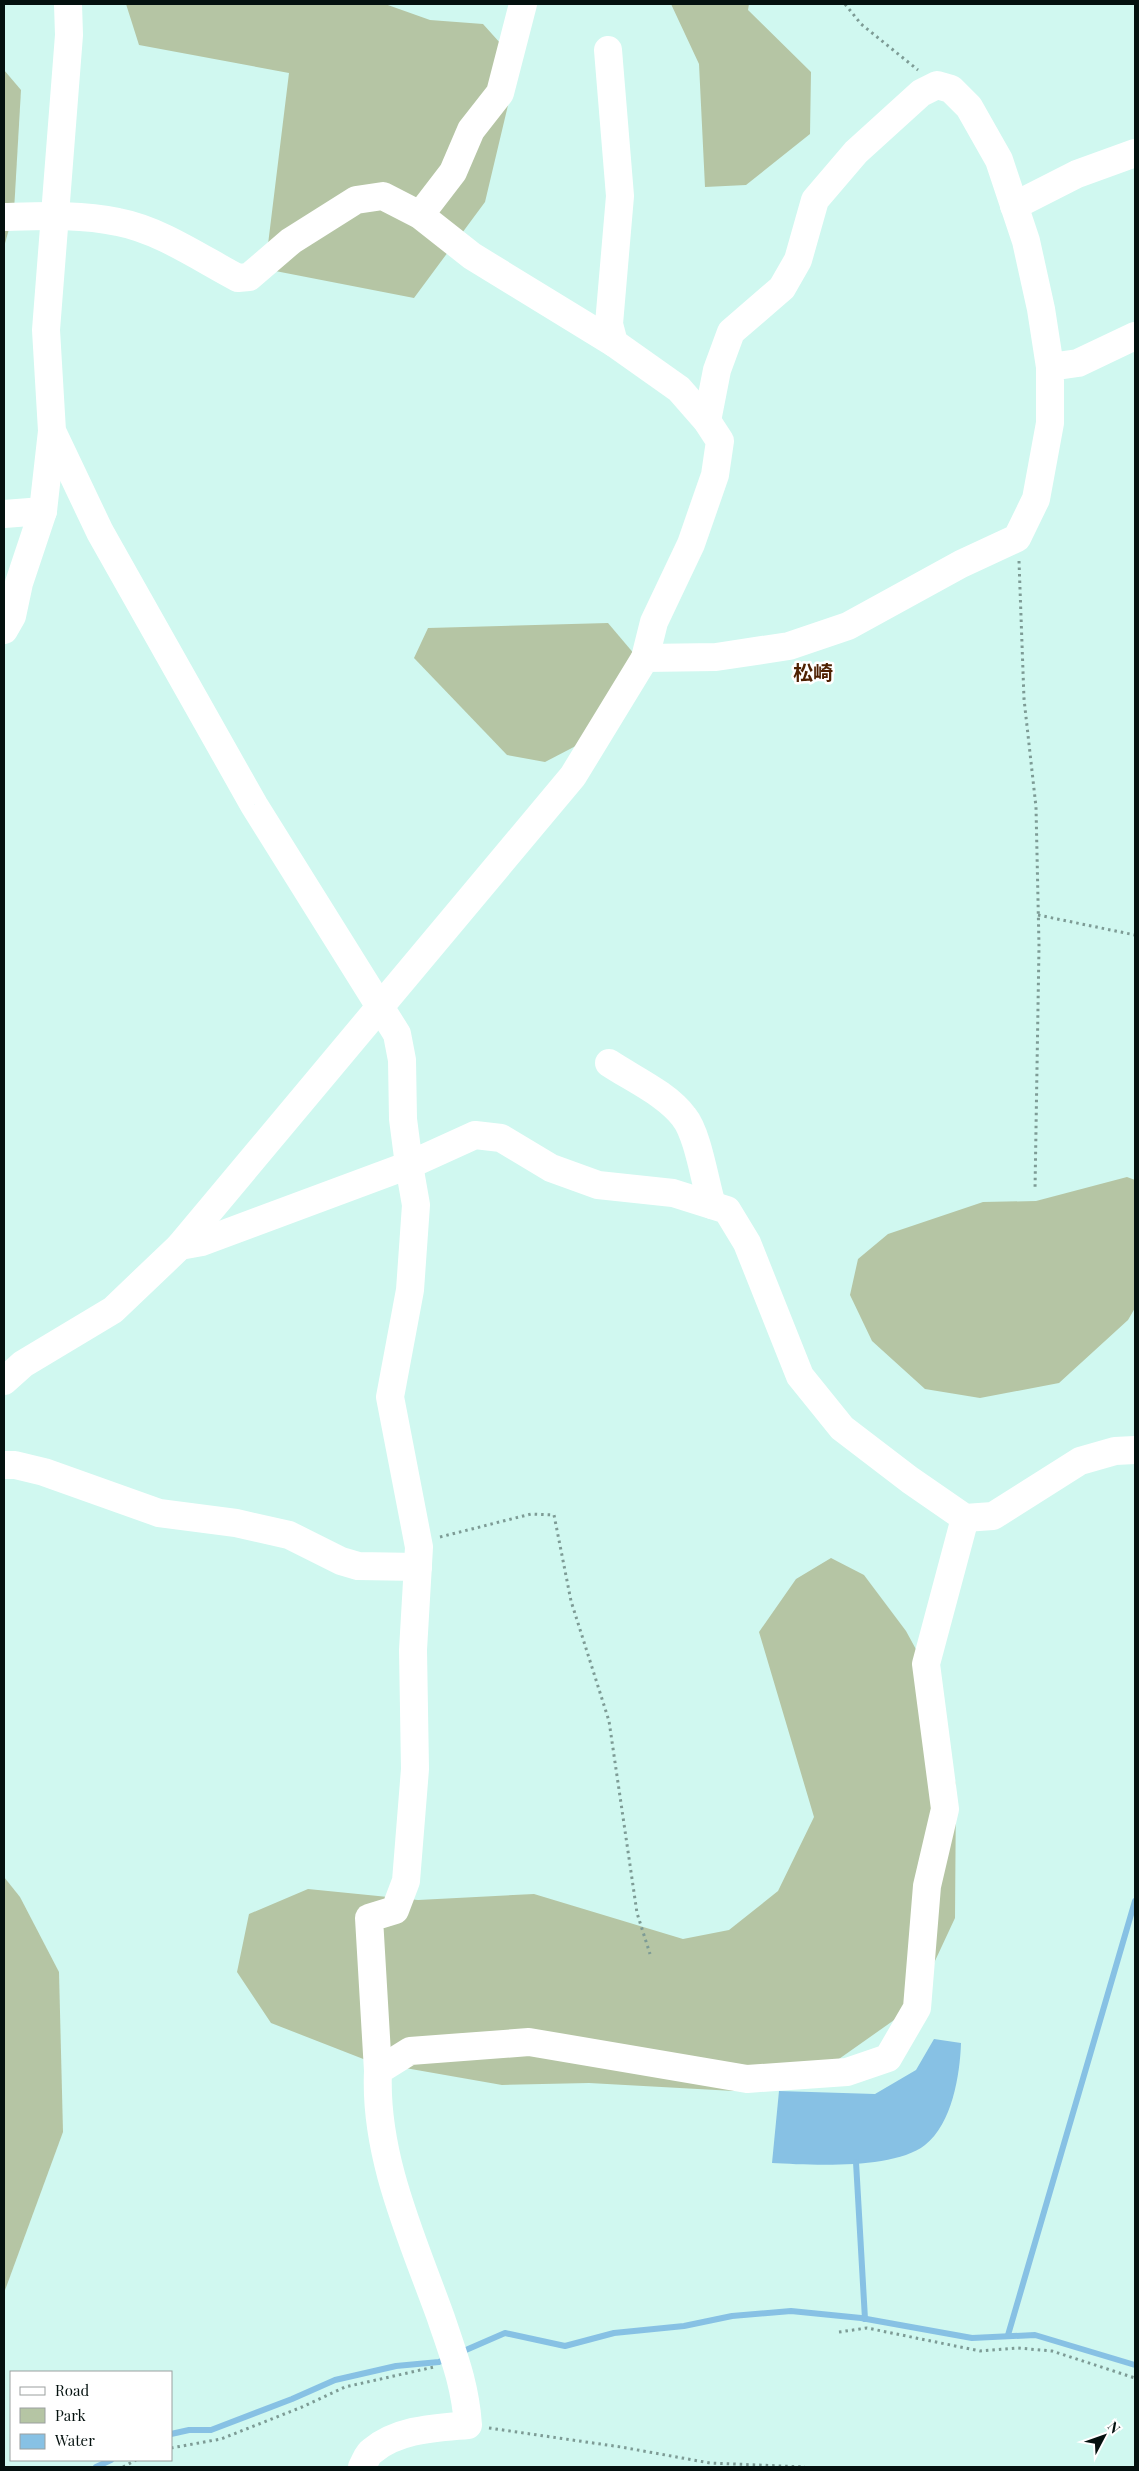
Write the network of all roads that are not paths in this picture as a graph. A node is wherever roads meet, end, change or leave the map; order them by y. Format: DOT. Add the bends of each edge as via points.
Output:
graph roads {
  1 [pos="68,4"];
  2 [pos="523,4"];
  3 [pos="608,50"];
  4 [pos="1135,153"];
  5 [pos="1014,206"];
  6 [pos="420,215"];
  7 [pos="55,216"];
  8 [pos="4,217"];
  9 [pos="1135,336"];
  10 [pos="614,343"];
  11 [pos="1050,367"];
  12 [pos="707,421"];
  13 [pos="52,431"];
  14 [pos="43,511"];
  15 [pos="4,514"];
  16 [pos="4,630"];
  17 [pos="645,658"];
  18 [pos="381,1006"];
  19 [pos="609,1063"];
  20 [pos="409,1165"];
  21 [pos="712,1205"];
  22 [pos="180,1246"];
  23 [pos="4,1381"];
  24 [pos="1135,1450"];
  25 [pos="4,1464"];
  26 [pos="965,1518"];
  27 [pos="418,1555"];
  28 [pos="378,2071"];
  29 [pos="362,2467"];
  1 -- 7 [label="street" via="69,35"];
  2 -- 6 [label="street" via="500,93 471,130 453,172"];
  3 -- 10 [label="street" via="620,196 609,324"];
  4 -- 5 [label="street" via="1077,174"];
  5 -- 11 [label="street" via="1026,241"];
  5 -- 12 [label="street" via="999,160 969,107 951,90 936,85 921,93 856,152 815,200 798,260 782,288 731,332 717,370"];
  6 -- 7 [label="street" via="383,196 356,200 291,241 249,278 238,278 158,236 118,222"];
  6 -- 10 [label="street" via="472,256"];
  7 -- 8 [label="street"];
  7 -- 13 [label="street" via="46,330"];
  9 -- 11 [label="street" via="1078,363"];
  10 -- 12 [label="street" via="679,389"];
  11 -- 17 [label="street" via="1050,423 1036,499 1017,538 961,564 848,626 789,646 716,657"];
  12 -- 17 [label="street" via="720,441 714,475 691,544 654,622"];
  13 -- 14 [label="street"];
  13 -- 18 [label="street" via="100,532 254,805"];
  14 -- 15 [label="street"];
  14 -- 16 [label="street" via="19,583 12,616"];
  17 -- 18 [label="street" via="573,776"];
  18 -- 20 [label="street" via="397,1034 402,1060 402,1119"];
  18 -- 22 [label="street"];
  19 -- 21 [label="street" via="670,1103 685,1118 694,1137"];
  20 -- 21 [label="street" via="476,1135 501,1138 551,1168 598,1185 673,1193"];
  20 -- 22 [label="street" via="202,1242"];
  20 -- 27 [label="street" via="416,1205 410,1290 390,1397"];
  21 -- 26 [label="street" via="727,1210 747,1243 800,1376 842,1428"];
  22 -- 23 [label="street" via="113,1310 23,1364"];
  24 -- 26 [label="street" via="1115,1451 1080,1461 993,1516"];
  25 -- 27 [label="street" via="44,1472 159,1513 236,1523 288,1535 358,1566"];
  26 -- 28 [label="street" via="926,1664 945,1809 927,1886 917,2008 888,2058 847,2072 747,2079 529,2042 410,2051"];
  27 -- 28 [label="street" via="412,1650 415,1769 406,1881 396,1910 369,1918"];
  28 -- 29 [label="street" via="384,2138 395,2188 457,2362 466,2394 468,2425 395,2437 370,2452"];
}
